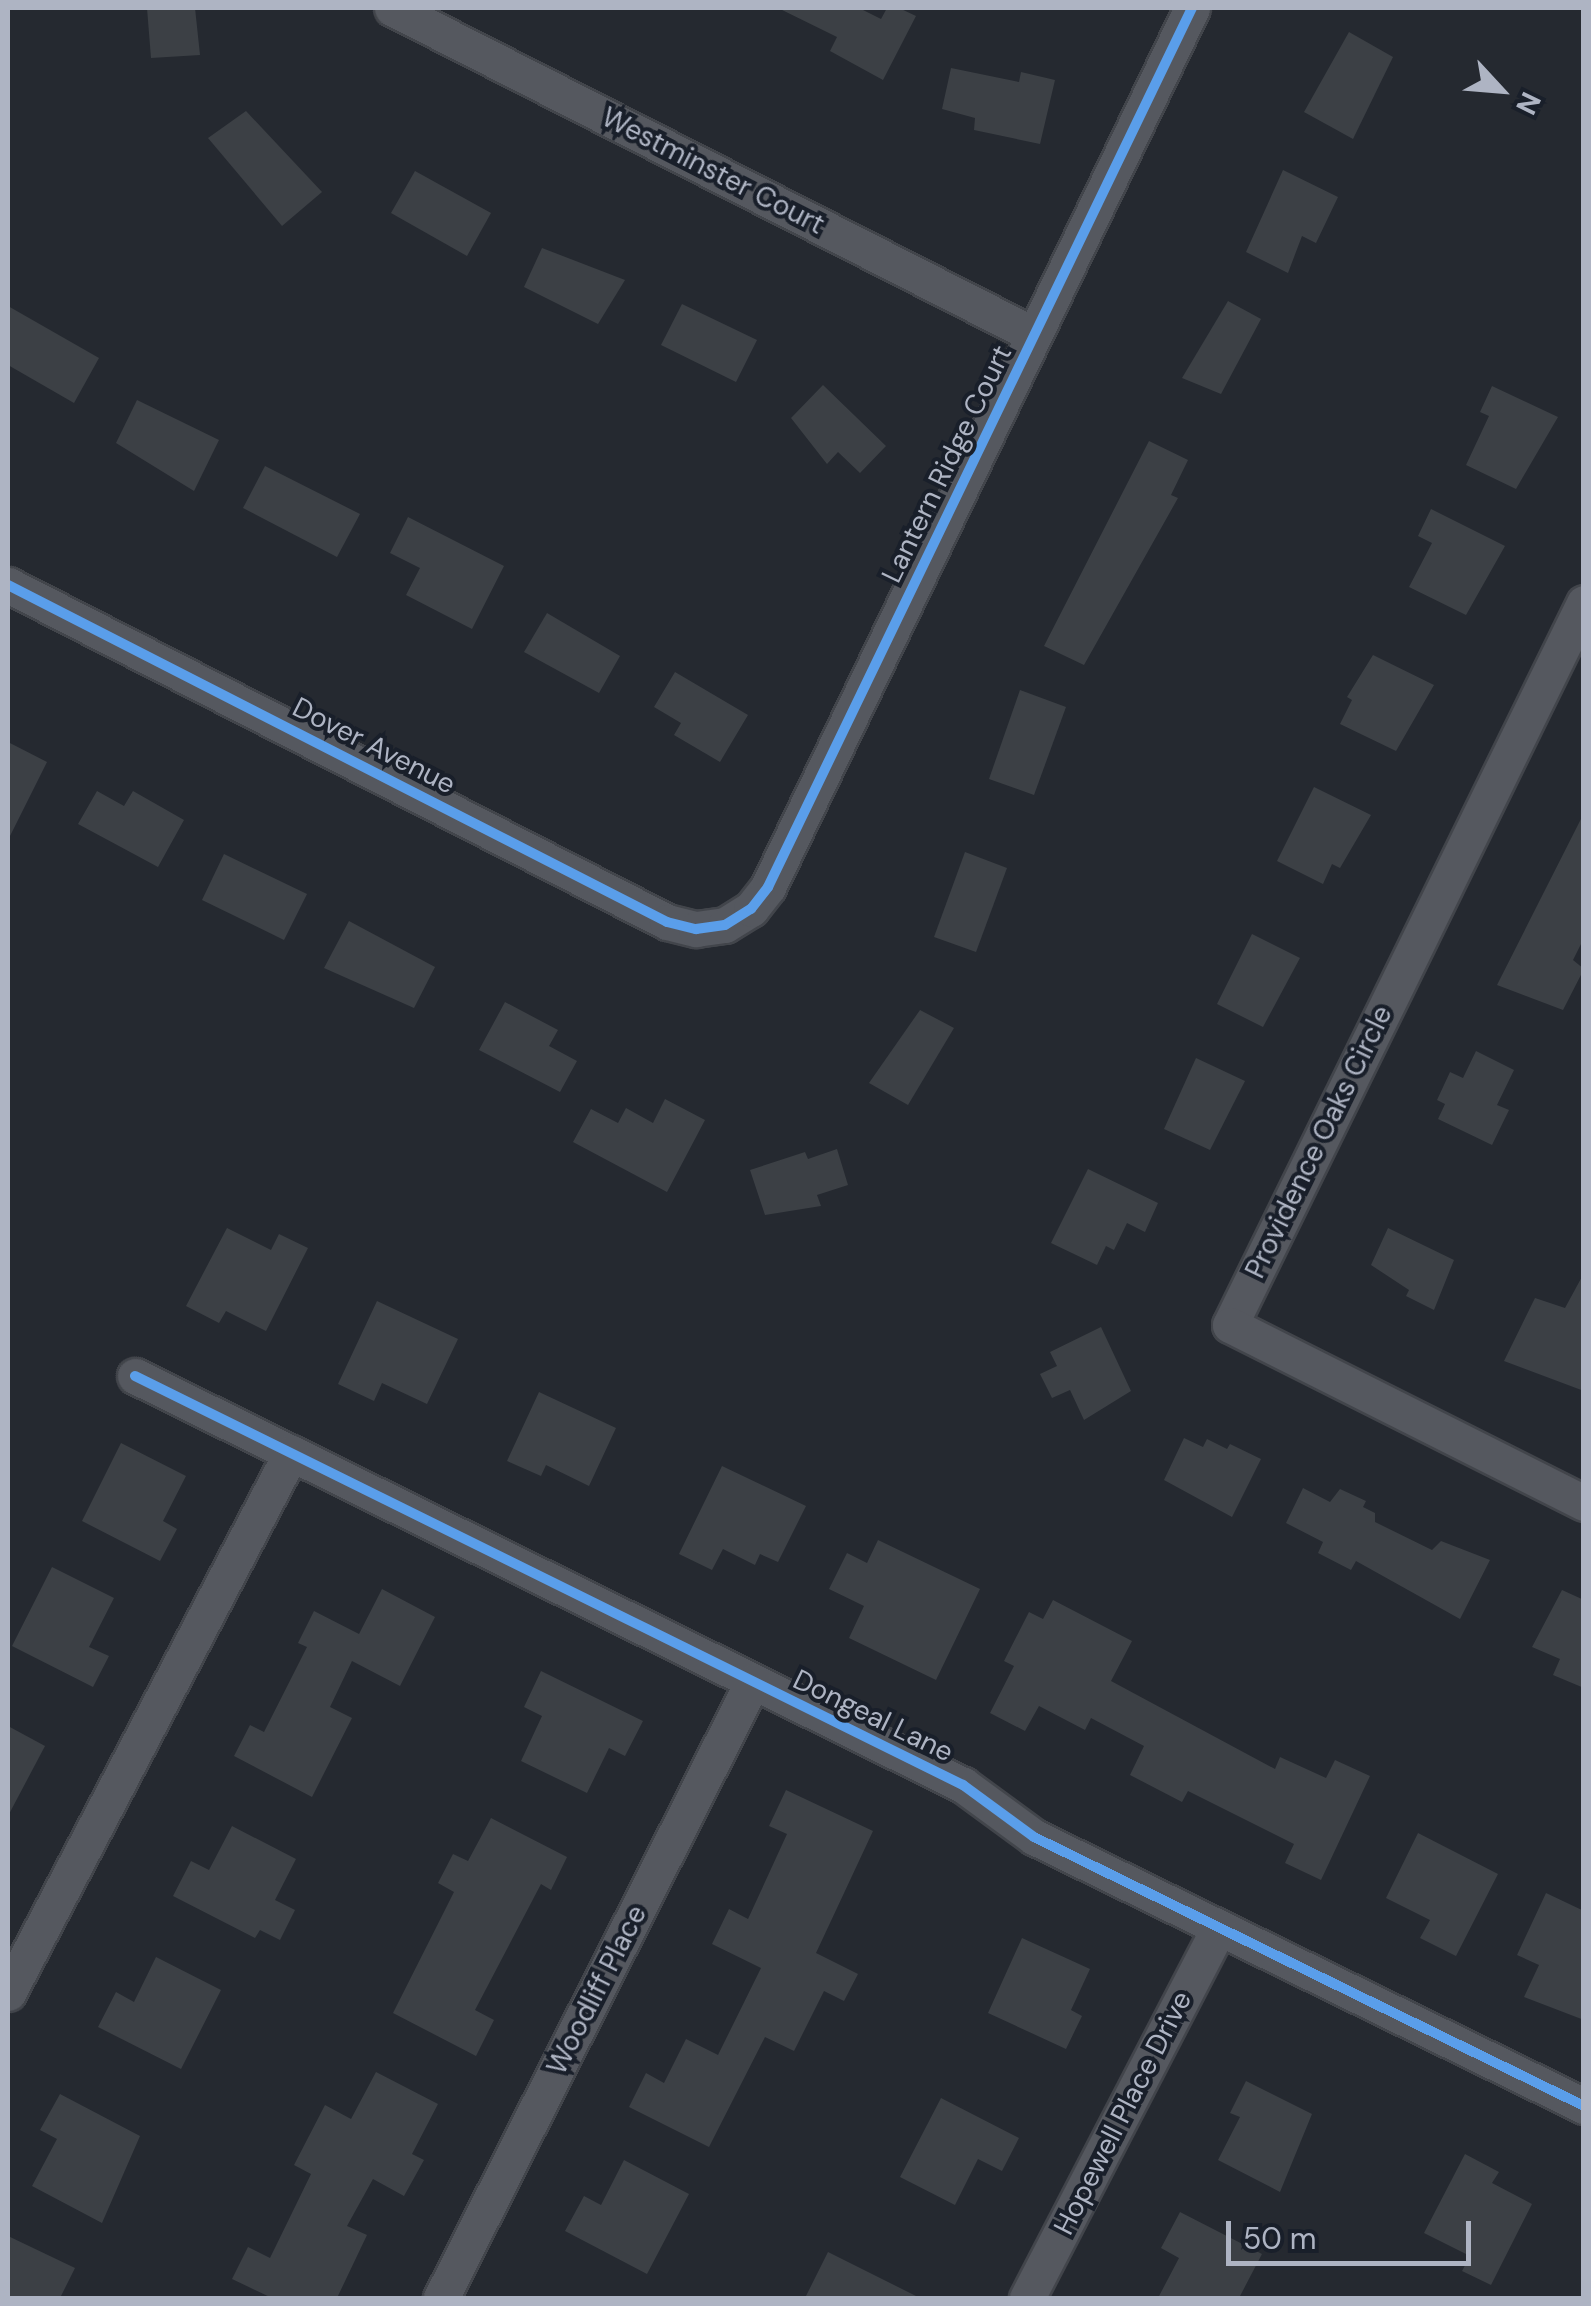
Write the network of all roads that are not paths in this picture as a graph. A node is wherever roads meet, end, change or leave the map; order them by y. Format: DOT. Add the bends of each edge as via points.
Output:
graph roads {
  1 [pos="392,8"];
  2 [pos="1192,8"];
  3 [pos="1034,336"];
  4 [pos="8,585"];
  5 [pos="1584,603"];
  6 [pos="724,925"];
  7 [pos="135,1376"];
  8 [pos="291,1453"];
  9 [pos="1584,1503"];
  10 [pos="753,1682"];
  11 [pos="1219,1928"];
  12 [pos="8,1994"];
  13 [pos="1584,2106"];
  14 [pos="440,2298"];
  15 [pos="1027,2298"];
  1 -- 3 [label="street, Westminster Court"];
  2 -- 3 [label="street, Lantern Ridge Court"];
  3 -- 6 [label="street, Lantern Ridge Court" via="768,887 751,910"];
  4 -- 6 [label="street, Dover Avenue" via="668,922 696,929"];
  5 -- 9 [label="street, Providence Oaks Circle" via="1230,1325"];
  7 -- 8 [label="street, Dongeal Lane"];
  8 -- 10 [label="street, Dongeal Lane"];
  8 -- 12 [label="street"];
  10 -- 11 [label="street, Dongeal Lane" via="963,1785 1034,1837"];
  10 -- 14 [label="street, Woodliff Place"];
  11 -- 13 [label="street, Dongeal Lane"];
  11 -- 15 [label="street, Hopewell Place Drive"];
}
